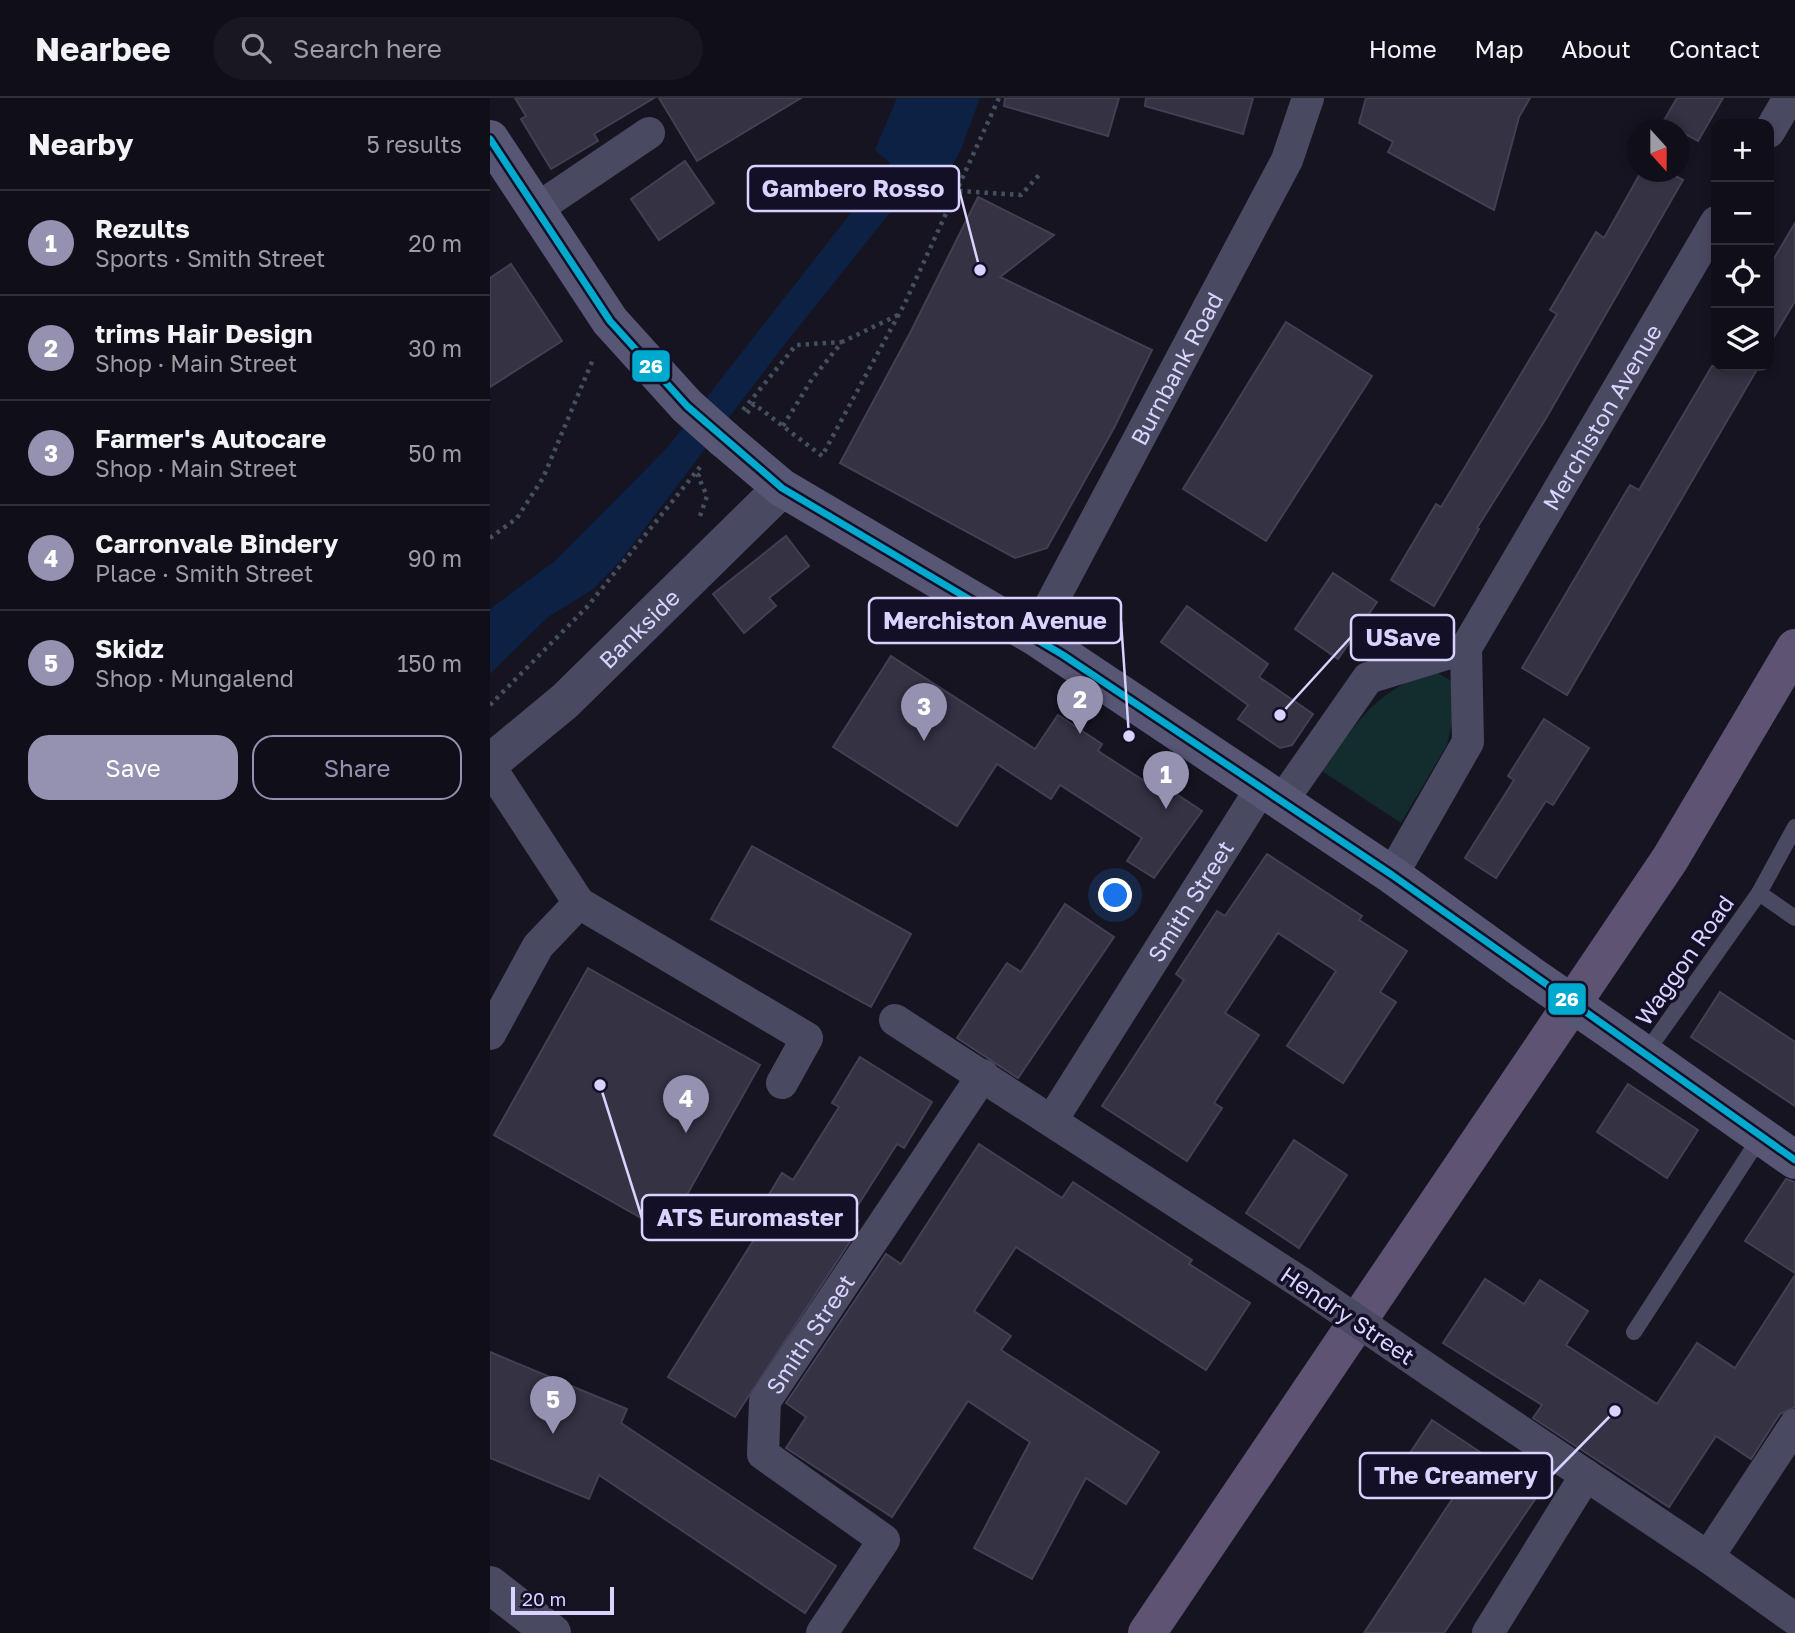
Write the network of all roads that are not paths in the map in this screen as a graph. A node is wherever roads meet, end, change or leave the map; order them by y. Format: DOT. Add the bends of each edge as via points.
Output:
graph roads {
  1 [pos="1308,98"];
  2 [pos="1789,98"];
  3 [pos="1774,124"];
  4 [pos="649,133"];
  5 [pos="490,139"];
  6 [pos="535,210"];
  7 [pos="1711,231"];
  8 [pos="782,488"];
  9 [pos="1034,636"];
  10 [pos="1466,648"];
  11 [pos="1795,648"];
  12 [pos="490,765"];
  13 [pos="1272,794"];
  14 [pos="1795,827"];
  15 [pos="1392,875"];
  16 [pos="1759,893"];
  17 [pos="579,902"];
  18 [pos="1795,918"];
  19 [pos="895,1020"];
  20 [pos="490,1034"];
  21 [pos="1639,1050"];
  22 [pos="983,1075"];
  23 [pos="782,1083"];
  24 [pos="1052,1120"];
  25 [pos="1761,1136"];
  26 [pos="1795,1160"];
  27 [pos="1634,1332"];
  28 [pos="1795,1425"];
  29 [pos="1586,1475"];
  30 [pos="1708,1557"];
  31 [pos="490,1585"];
  32 [pos="1795,1619"];
  33 [pos="552,1633"];
  34 [pos="822,1633"];
  35 [pos="1147,1633"];
  36 [pos="1488,1633"];
  1 -- 9 [label="street, Burnbank Road" via="1287,160"];
  2 -- 3 [label="street"];
  4 -- 6 [label="street"];
  5 -- 6 [label="main road"];
  6 -- 8 [label="main road, bridge" via="610,321 687,406"];
  7 -- 10 [label="street, Merchiston Avenue"];
  8 -- 9 [label="main road"];
  8 -- 12 [label="street, Bankside" via="565,701"];
  9 -- 13 [label="main road"];
  10 -- 13 [label="street" via="1367,678"];
  10 -- 15 [label="street" via="1468,742"];
  11 -- 35 [label="main road" via="1670,859"];
  12 -- 17 [label="street"];
  13 -- 15 [label="main road"];
  13 -- 24 [label="street, Smith Street"];
  14 -- 16 [label="lane"];
  15 -- 21 [label="main road, bridge"];
  16 -- 18 [label="lane, Waggon Road"];
  16 -- 21 [label="lane, Waggon Road"];
  17 -- 20 [label="street" via="538,946"];
  17 -- 23 [label="street" via="807,1038"];
  19 -- 22 [label="street, Hendry Street"];
  21 -- 25 [label="main road"];
  22 -- 24 [label="street, Hendry Street"];
  22 -- 34 [label="street, Smith Street" via="765,1401 763,1454 884,1540"];
  24 -- 29 [label="street, Hendry Street, bridge"];
  25 -- 26 [label="main road"];
  25 -- 27 [label="lane"];
  28 -- 30 [label="street"];
  29 -- 30 [label="street, Hendry Street"];
  29 -- 36 [label="street"];
  30 -- 32 [label="street, Hendry Street"];
  31 -- 33 [label="street"];
}
